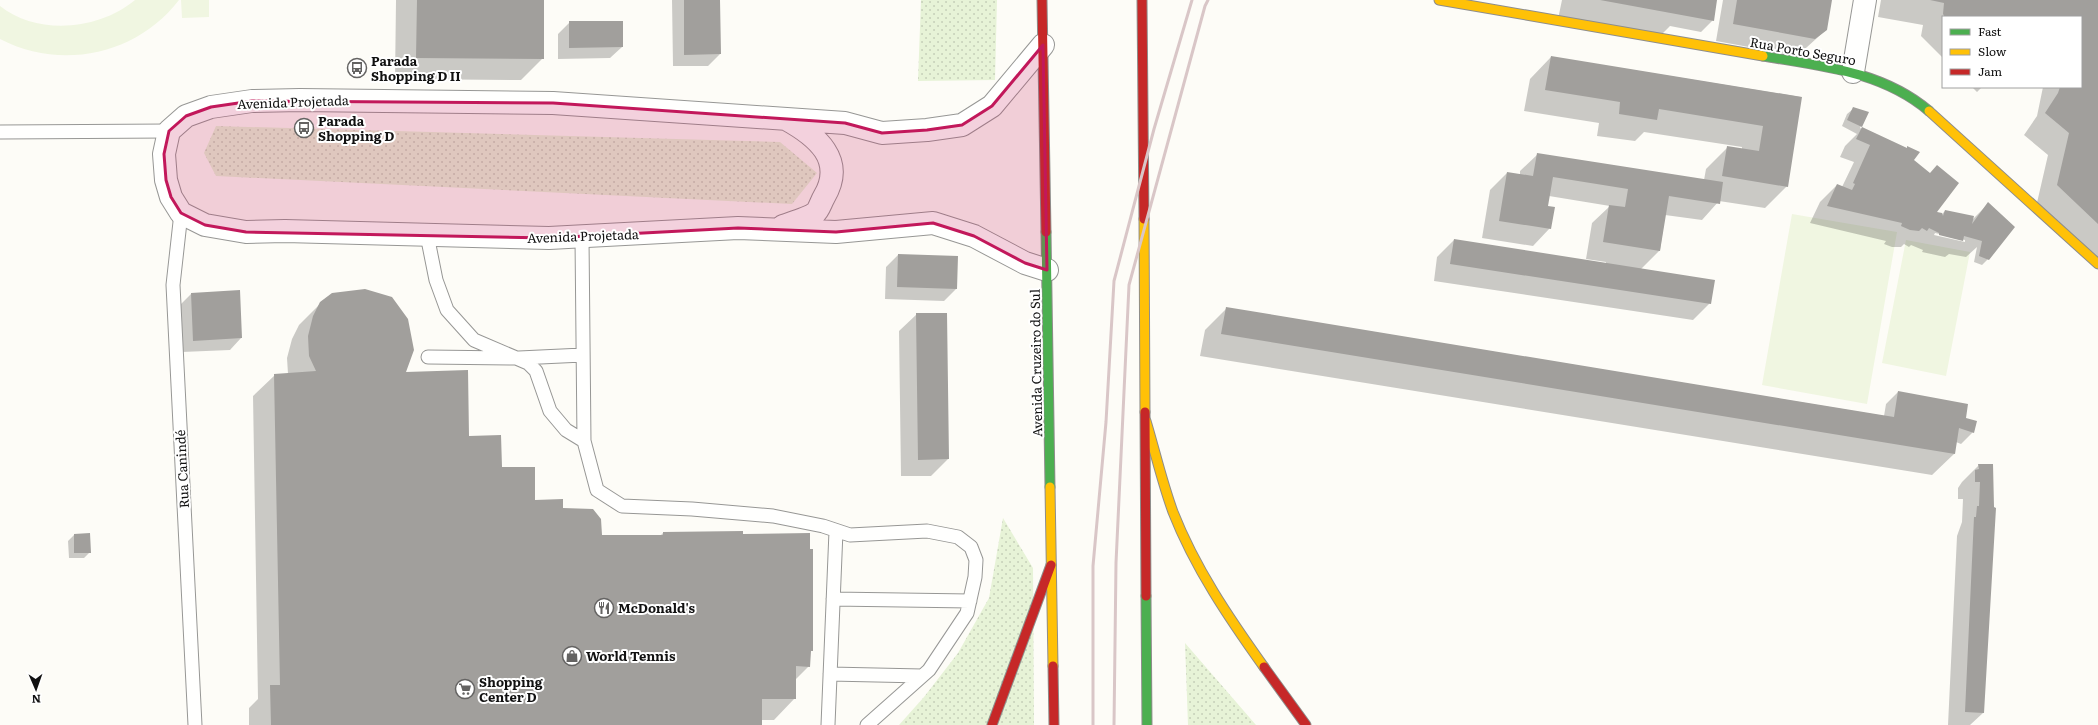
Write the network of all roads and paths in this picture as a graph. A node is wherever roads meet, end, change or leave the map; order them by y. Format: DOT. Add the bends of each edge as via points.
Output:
graph roads {
  1 [pos="1042,0"];
  2 [pos="1142,0"];
  3 [pos="1439,0"];
  4 [pos="1865,0"];
  5 [pos="1043,44"];
  6 [pos="1853,72"];
  7 [pos="785,118"];
  8 [pos="169,131"];
  9 [pos="0,132"];
  10 [pos="181,213"];
  11 [pos="777,228"];
  12 [pos="427,235"];
  13 [pos="582,238"];
  14 [pos="2098,264"];
  15 [pos="1047,270"];
  16 [pos="584,355"];
  17 [pos="428,357"];
  18 [pos="519,358"];
  19 [pos="1146,421"];
  20 [pos="584,441"];
  21 [pos="836,530"];
  22 [pos="1051,565"];
  23 [pos="833,599"];
  24 [pos="970,601"];
  25 [pos="830,674"];
  26 [pos="922,676"];
  27 [pos="195,725"];
  28 [pos="828,725"];
  29 [pos="867,725"];
  30 [pos="992,725"];
  31 [pos="1054,725"];
  32 [pos="1147,725"];
  33 [pos="1306,725"];
  1 -- 5 [label="main road, Avenida Cruzeiro do Sul"];
  2 -- 19 [label="main road"];
  3 -- 6 [label="main road, Rua Porto Seguro"];
  4 -- 6 [label="street"];
  5 -- 7 [label="street, Avenida Projetada" via="992,106 962,125 882,133 845,123"];
  5 -- 15 [label="main road, Avenida Cruzeiro do Sul"];
  6 -- 14 [label="main road, Rua Porto Seguro" via="1898,89 1923,106"];
  7 -- 8 [label="street, Avenida Projetada" via="553,103 252,101 212,106 186,116"];
  7 -- 11 [label="street" via="804,129 822,146 833,166 830,187 814,214"];
  8 -- 9 [label="lane"];
  8 -- 10 [label="street, Avenida Projetada" via="164,154 166,180 170,197"];
  10 -- 12 [label="street, Avenida Projetada" via="205,225 246,232"];
  10 -- 27 [label="lane, Rua Canindé" via="173,285"];
  11 -- 13 [label="street, Avenida Projetada"];
  11 -- 15 [label="street, Avenida Projetada" via="836,232 933,223 974,236 1025,263"];
  12 -- 13 [label="street, Avenida Projetada"];
  12 -- 18 [label="lane" via="436,280 448,310 474,340"];
  13 -- 16 [label="lane"];
  15 -- 22 [label="main road, Avenida Cruzeiro do Sul"];
  16 -- 18 [label="lane"];
  16 -- 20 [label="lane"];
  17 -- 18 [label="lane"];
  18 -- 20 [label="lane" via="536,371 550,411 566,430"];
  19 -- 32 [label="main road"];
  19 -- 33 [label="main road" via="1178,522 1202,572 1223,610"];
  20 -- 21 [label="lane" via="597,490 622,506 692,508 773,516"];
  21 -- 23 [label="lane"];
  21 -- 24 [label="lane" via="850,535 927,532 958,537 971,548 976,560"];
  22 -- 30 [label="main road"];
  22 -- 31 [label="main road, Avenida Cruzeiro do Sul"];
  23 -- 24 [label="lane"];
  23 -- 25 [label="lane"];
  24 -- 26 [label="lane" via="967,613 929,670"];
  25 -- 26 [label="lane"];
  25 -- 28 [label="lane"];
  26 -- 29 [label="lane"];
}
